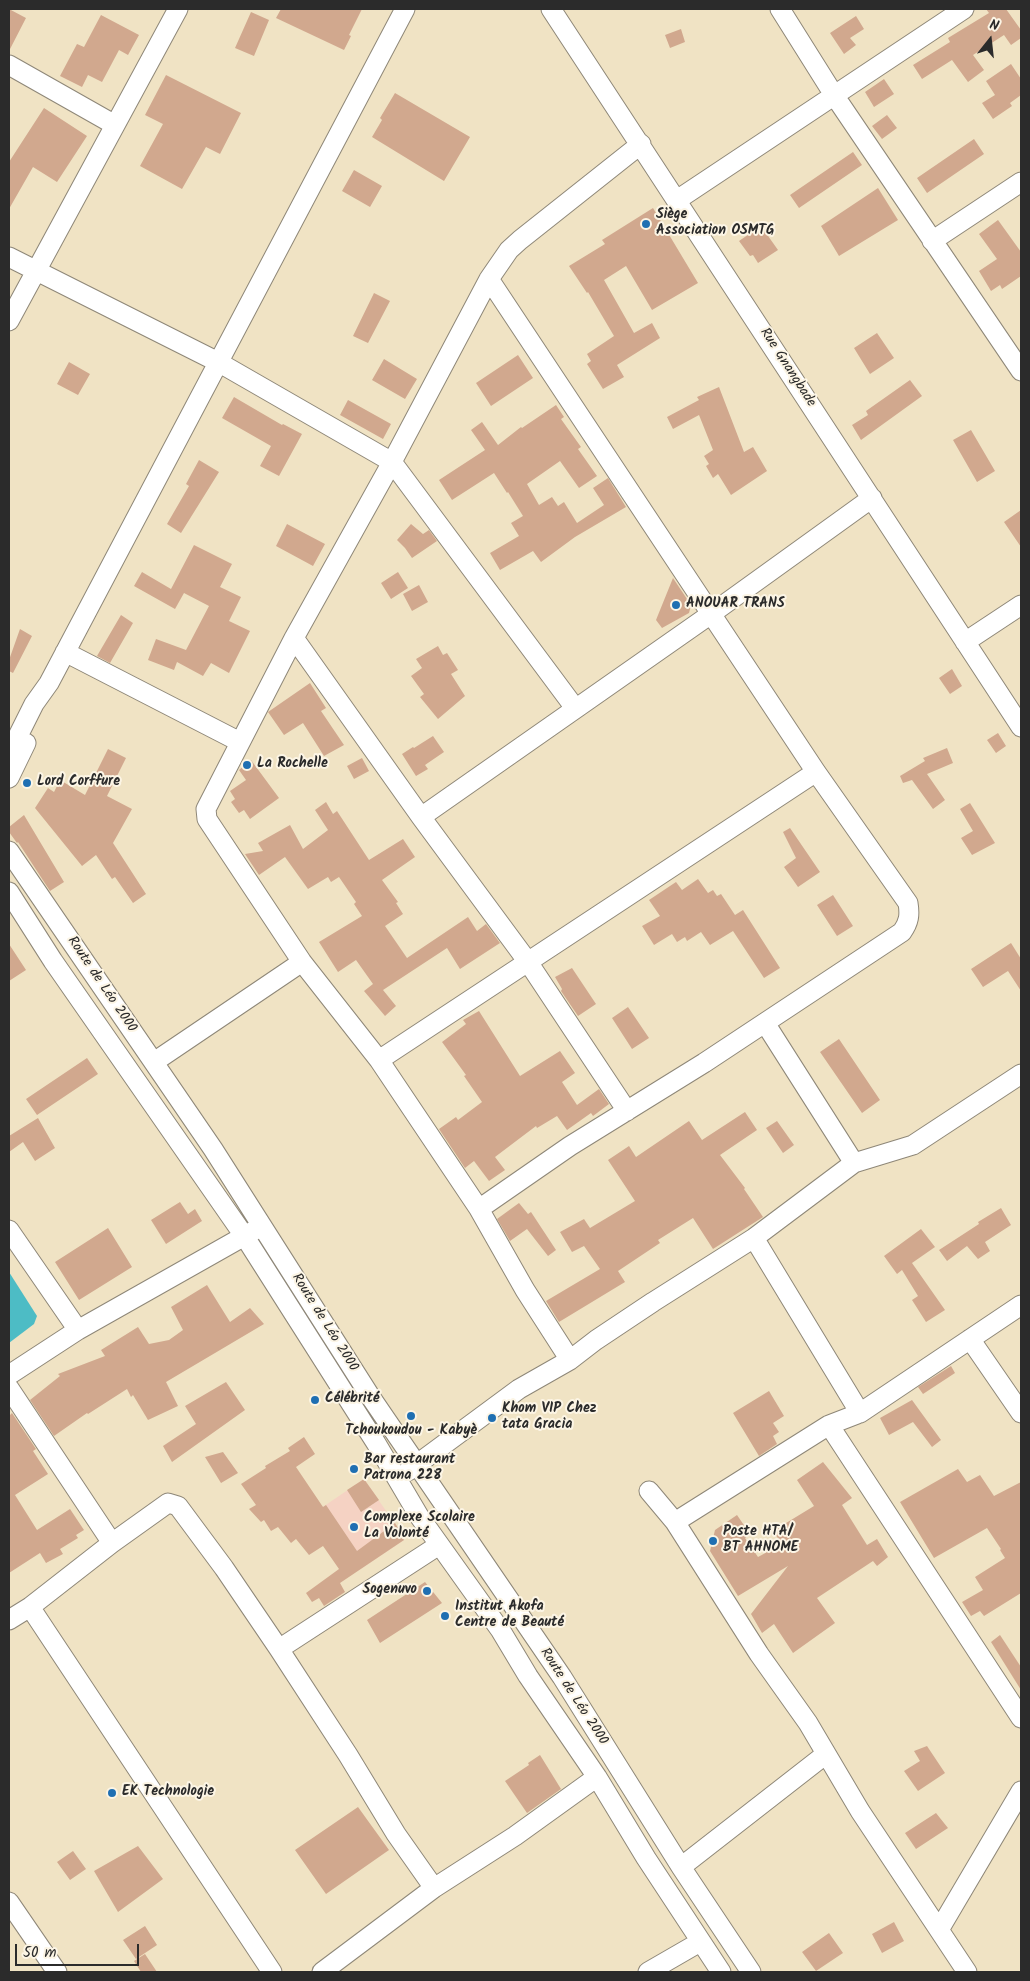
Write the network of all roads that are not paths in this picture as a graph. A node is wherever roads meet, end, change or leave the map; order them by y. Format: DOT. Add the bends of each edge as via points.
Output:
graph roads {
  1 [pos="178,9"];
  2 [pos="405,9"];
  3 [pos="551,9"];
  4 [pos="780,9"];
  5 [pos="964,9"];
  6 [pos="9,65"];
  7 [pos="834,95"];
  8 [pos="115,125"];
  9 [pos="641,144"];
  10 [pos="1021,182"];
  11 [pos="677,200"];
  12 [pos="932,241"];
  13 [pos="9,257"];
  14 [pos="36,271"];
  15 [pos="489,279"];
  16 [pos="9,321"];
  17 [pos="218,362"];
  18 [pos="1021,371"];
  19 [pos="392,462"];
  20 [pos="872,498"];
  21 [pos="1021,605"];
  22 [pos="711,614"];
  23 [pos="294,638"];
  24 [pos="965,642"];
  25 [pos="65,652"];
  26 [pos="49,683"];
  27 [pos="575,708"];
  28 [pos="1021,727"];
  29 [pos="240,742"];
  30 [pos="9,754"];
  31 [pos="816,772"];
  32 [pos="9,778"];
  33 [pos="421,817"];
  34 [pos="9,851"];
  35 [pos="9,892"];
  36 [pos="302,962"];
  37 [pos="528,962"];
  38 [pos="765,1023"];
  39 [pos="379,1060"];
  40 [pos="154,1062"];
  41 [pos="1020,1076"];
  42 [pos="627,1110"];
  43 [pos="854,1163"];
  44 [pos="478,1209"];
  45 [pos="262,1226"];
  46 [pos="9,1230"];
  47 [pos="245,1237"];
  48 [pos="754,1238"];
  49 [pos="1021,1305"];
  50 [pos="78,1330"];
  51 [pos="970,1339"];
  52 [pos="570,1360"];
  53 [pos="9,1375"];
  54 [pos="9,1388"];
  55 [pos="860,1412"];
  56 [pos="1021,1413"];
  57 [pos="829,1426"];
  58 [pos="418,1464"];
  59 [pos="396,1479"];
  60 [pos="649,1492"];
  61 [pos="675,1522"];
  62 [pos="112,1543"];
  63 [pos="439,1545"];
  64 [pos="30,1607"];
  65 [pos="9,1620"];
  66 [pos="279,1649"];
  67 [pos="1021,1718"];
  68 [pos="826,1754"];
  69 [pos="597,1778"];
  70 [pos="1021,1791"];
  71 [pos="681,1867"];
  72 [pos="434,1888"];
  73 [pos="9,1902"];
  74 [pos="939,1930"];
  75 [pos="700,1942"];
  76 [pos="57,1972"];
  77 [pos="272,1972"];
  78 [pos="322,1972"];
  79 [pos="648,1972"];
  80 [pos="720,1972"];
  81 [pos="751,1972"];
  82 [pos="967,1972"];
  1 -- 8 [label="street"];
  2 -- 17 [label="street"];
  3 -- 9 [label="street, Rue Gnangbade"];
  4 -- 7 [label="street"];
  5 -- 7 [label="street"];
  6 -- 8 [label="street"];
  7 -- 11 [label="street"];
  7 -- 12 [label="street"];
  8 -- 14 [label="street"];
  9 -- 11 [label="street, Rue Gnangbade"];
  9 -- 15 [label="street" via="520,240"];
  10 -- 12 [label="street"];
  11 -- 20 [label="street, Rue Gnangbade"];
  12 -- 18 [label="street"];
  13 -- 14 [label="street"];
  14 -- 16 [label="street"];
  14 -- 17 [label="street"];
  15 -- 19 [label="street"];
  15 -- 22 [label="street"];
  17 -- 19 [label="street"];
  17 -- 25 [label="street"];
  19 -- 23 [label="street"];
  19 -- 27 [label="street"];
  20 -- 22 [label="street"];
  20 -- 24 [label="street, Rue Gnangbade"];
  21 -- 24 [label="street"];
  22 -- 27 [label="street"];
  22 -- 31 [label="street"];
  23 -- 29 [label="street"];
  23 -- 33 [label="street"];
  24 -- 28 [label="street, Rue Gnangbade"];
  25 -- 26 [label="street"];
  25 -- 29 [label="street"];
  26 -- 30 [label="street" via="34,704"];
  26 -- 32 [label="street" via="42,710"];
  27 -- 33 [label="street"];
  29 -- 36 [label="street" via="208,804 207,819"];
  31 -- 37 [label="street"];
  31 -- 38 [label="street" via="908,903 909,922 902,932"];
  33 -- 37 [label="street"];
  34 -- 40 [label="street, Route de Léo 2000"];
  35 -- 47 [label="street, Route de Léo 2000" via="53,962"];
  36 -- 39 [label="street"];
  36 -- 40 [label="street"];
  37 -- 39 [label="street"];
  37 -- 42 [label="street"];
  38 -- 42 [label="street"];
  38 -- 43 [label="street"];
  39 -- 44 [label="street"];
  40 -- 45 [label="street, Route de Léo 2000"];
  41 -- 43 [label="street" via="912,1145"];
  42 -- 44 [label="street"];
  43 -- 48 [label="street"];
  44 -- 52 [label="street"];
  45 -- 47 [label="street"];
  45 -- 58 [label="street, Route de Léo 2000" via="372,1400"];
  46 -- 50 [label="street"];
  47 -- 50 [label="street"];
  47 -- 59 [label="street, Route de Léo 2000" via="376,1442"];
  48 -- 52 [label="street"];
  48 -- 55 [label="street"];
  49 -- 51 [label="street"];
  50 -- 53 [label="street"];
  51 -- 55 [label="street"];
  51 -- 56 [label="street"];
  52 -- 58 [label="street" via="519,1390"];
  54 -- 62 [label="street"];
  55 -- 57 [label="street"];
  57 -- 61 [label="street"];
  57 -- 67 [label="street"];
  58 -- 59 [label="street"];
  58 -- 71 [label="street, Route de Léo 2000" via="562,1677"];
  59 -- 63 [label="street, Route de Léo 2000"];
  60 -- 61 [label="street"];
  61 -- 68 [label="street"];
  62 -- 64 [label="street"];
  62 -- 66 [label="street" via="168,1503 178,1506"];
  63 -- 66 [label="street"];
  63 -- 69 [label="street, Route de Léo 2000" via="501,1631"];
  64 -- 65 [label="street"];
  64 -- 77 [label="street"];
  66 -- 72 [label="street"];
  68 -- 71 [label="street"];
  68 -- 74 [label="street"];
  69 -- 72 [label="street"];
  69 -- 75 [label="street, Route de Léo 2000"];
  70 -- 74 [label="street"];
  71 -- 81 [label="street, Route de Léo 2000"];
  72 -- 78 [label="street"];
  73 -- 76 [label="street"];
  74 -- 82 [label="street"];
  75 -- 79 [label="street"];
  75 -- 80 [label="street, Route de Léo 2000"];
}
